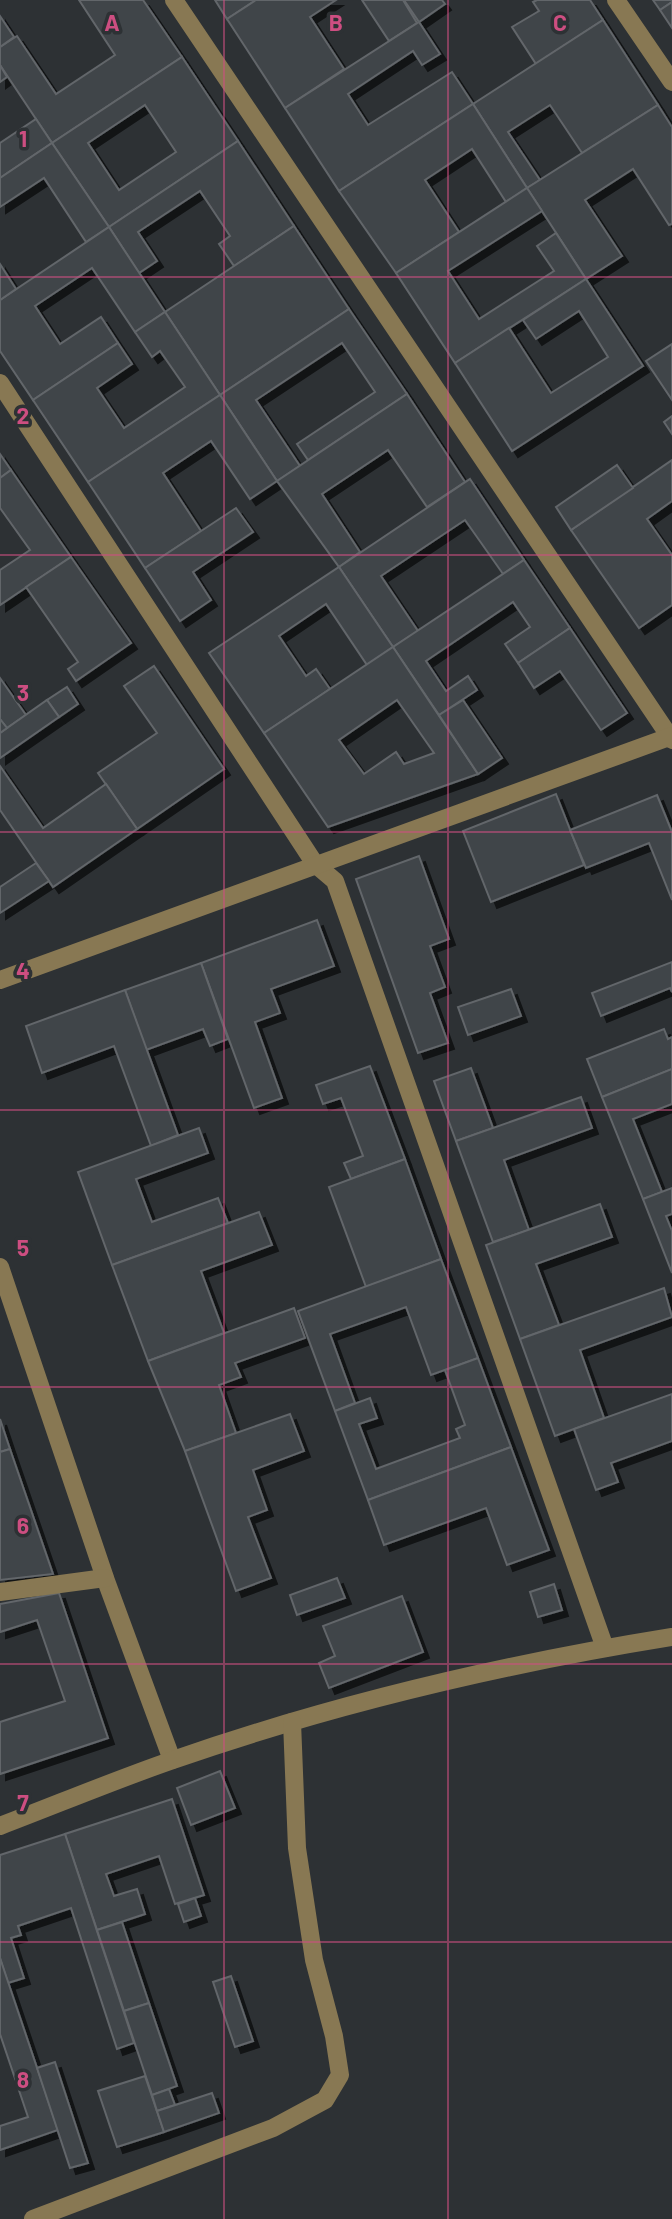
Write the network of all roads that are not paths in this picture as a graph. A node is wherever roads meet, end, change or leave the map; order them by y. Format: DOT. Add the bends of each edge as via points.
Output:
graph roads {
  1 [pos="174,0"];
  2 [pos="616,0"];
  3 [pos="672,82"];
  4 [pos="0,383"];
  5 [pos="671,737"];
  6 [pos="315,864"];
  7 [pos="0,980"];
  8 [pos="0,1267"];
  9 [pos="105,1578"];
  10 [pos="0,1592"];
  11 [pos="672,1637"];
  12 [pos="605,1647"];
  13 [pos="292,1722"];
  14 [pos="172,1760"];
  15 [pos="0,1826"];
  16 [pos="33,2219"];
  1 -- 5 [label="street"];
  2 -- 3 [label="street"];
  4 -- 6 [label="street"];
  5 -- 6 [label="street"];
  6 -- 7 [label="street"];
  6 -- 12 [label="street" via="335,881"];
  8 -- 9 [label="street"];
  9 -- 10 [label="street"];
  9 -- 14 [label="street"];
  11 -- 12 [label="street"];
  12 -- 13 [label="street"];
  13 -- 14 [label="street"];
  13 -- 16 [label="street" via="297,1848 314,1960 340,2075 325,2100 273,2128"];
  14 -- 15 [label="street"];
}
